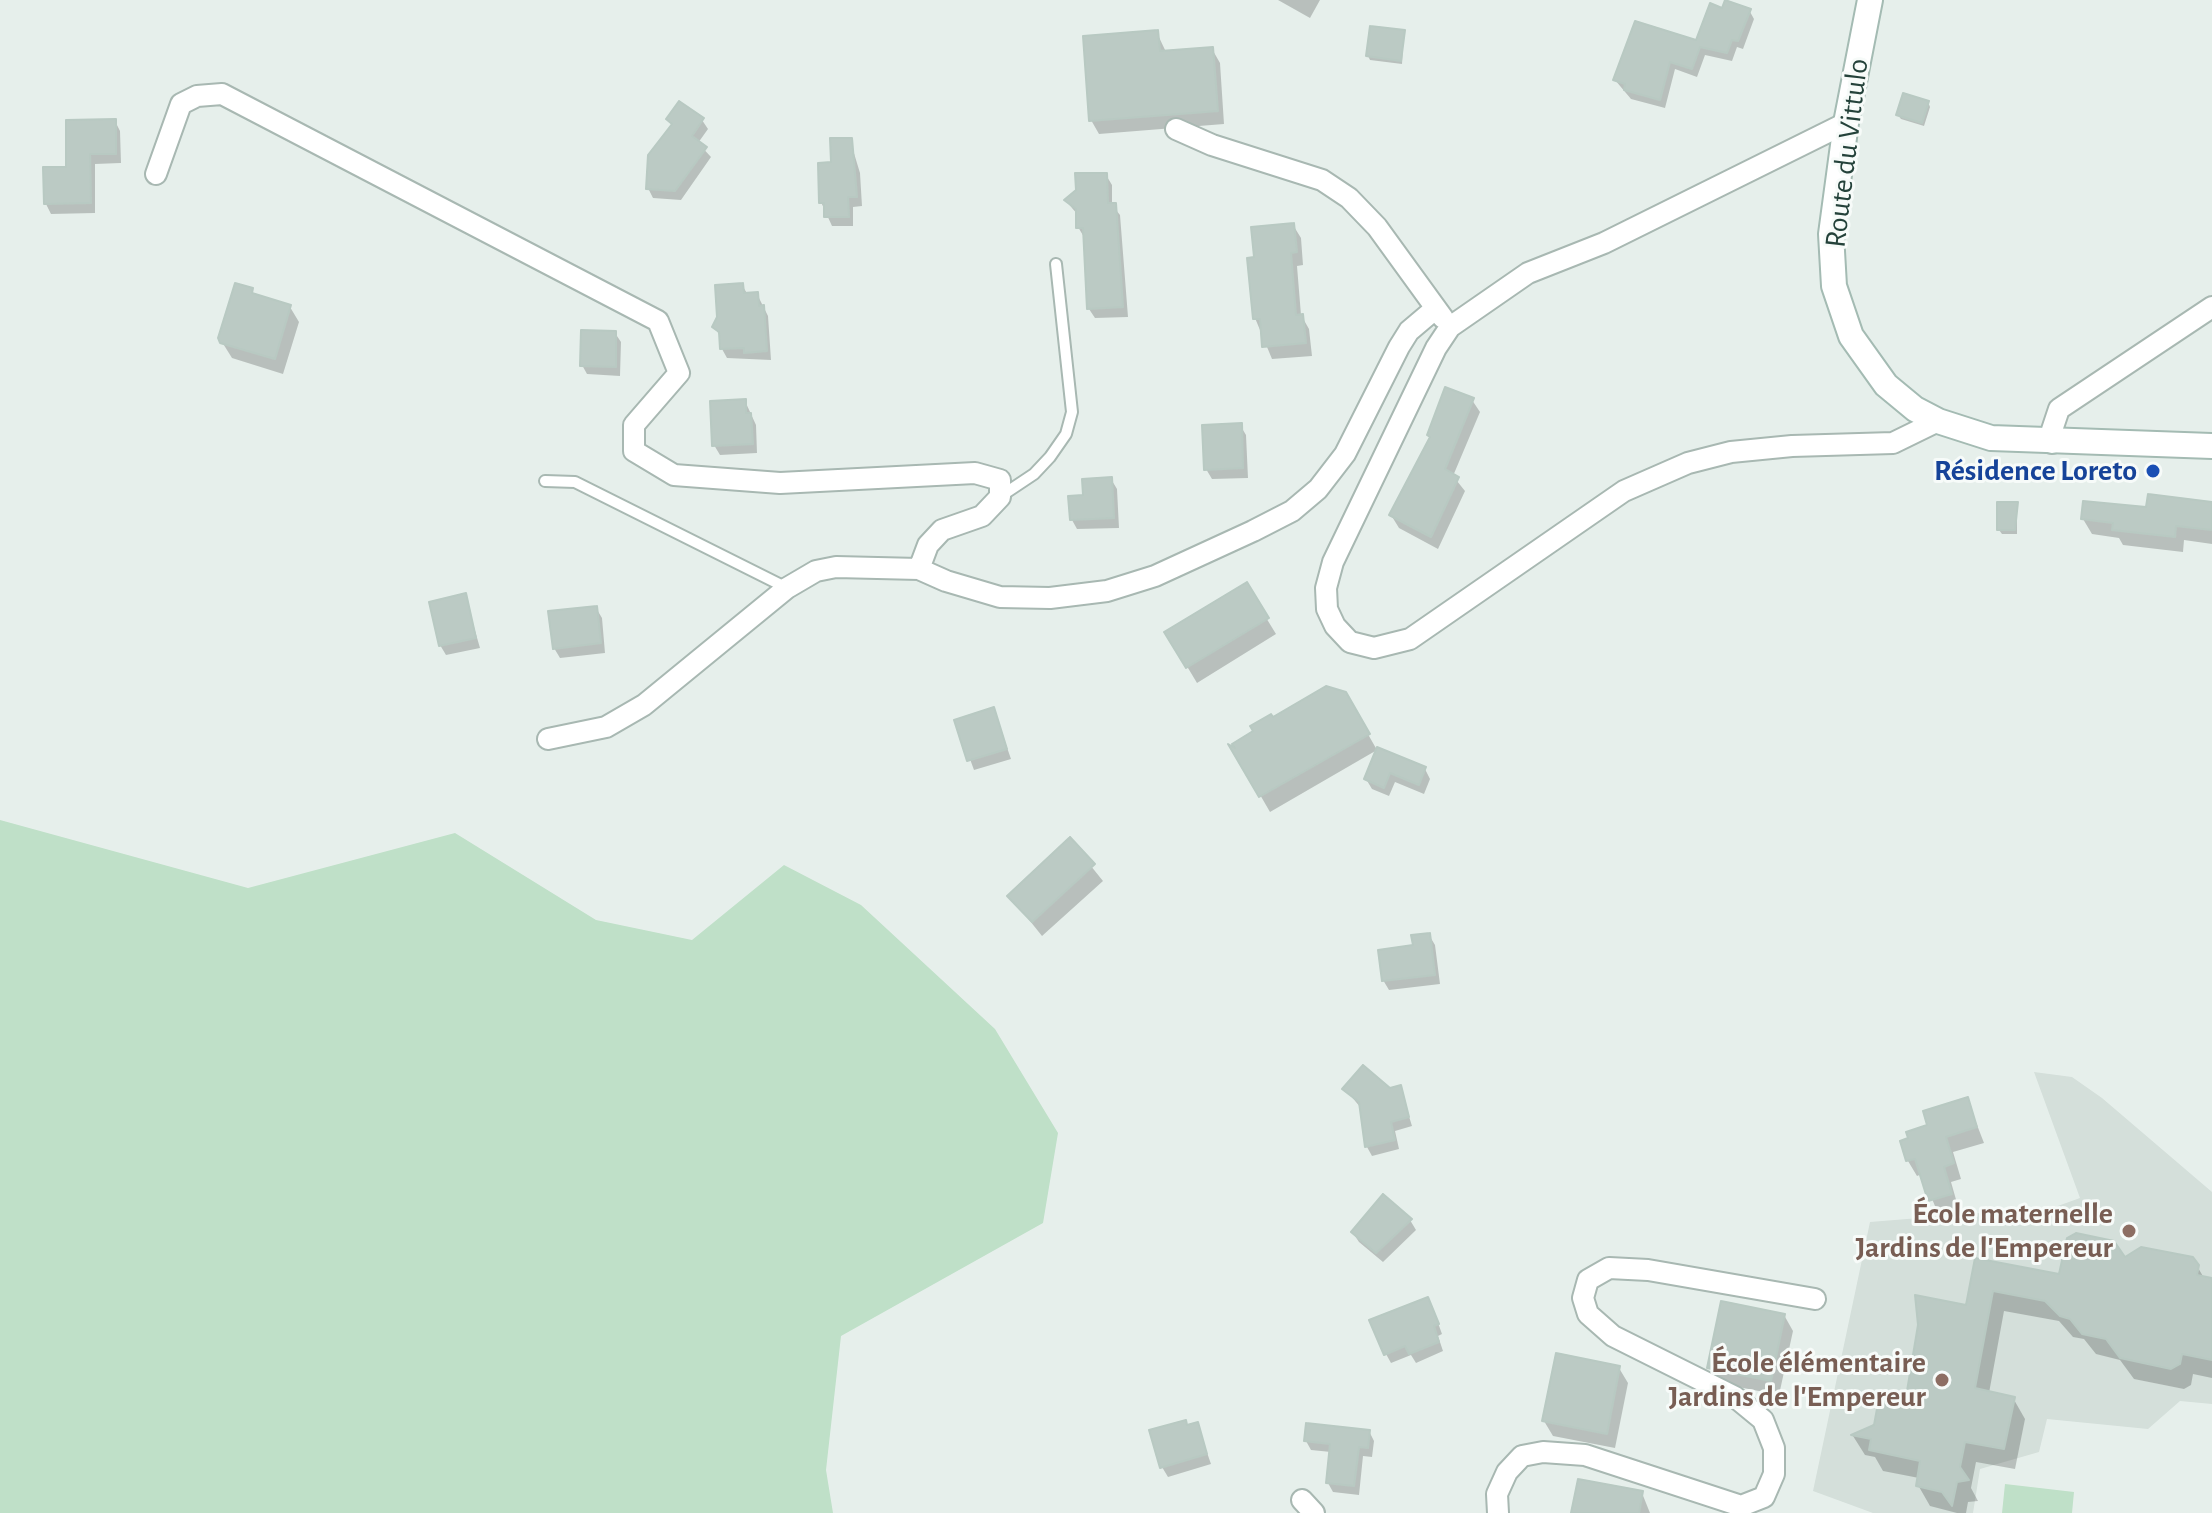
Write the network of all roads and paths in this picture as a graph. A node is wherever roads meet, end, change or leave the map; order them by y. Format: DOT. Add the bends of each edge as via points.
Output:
graph roads {
  1 [pos="1870,0"];
  2 [pos="1846,123"];
  3 [pos="1176,129"];
  4 [pos="156,174"];
  5 [pos="1056,264"];
  6 [pos="2212,307"];
  7 [pos="1435,309"];
  8 [pos="1450,327"];
  9 [pos="1938,421"];
  10 [pos="2052,443"];
  11 [pos="2212,446"];
  12 [pos="545,481"];
  13 [pos="1000,497"];
  14 [pos="919,569"];
  15 [pos="787,588"];
  16 [pos="548,739"];
  17 [pos="1815,1299"];
  18 [pos="1498,1513"];
  1 -- 2 [label="street, Route du Vittulo"];
  2 -- 8 [label="street" via="1604,243 1528,273"];
  2 -- 9 [label="street, Route du Vittulo" via="1831,234 1834,286 1851,336 1886,385"];
  3 -- 7 [label="street" via="1322,180 1349,198 1377,227"];
  4 -- 13 [label="street" via="181,104 222,94 658,321 679,373 634,425 634,451 674,475 780,483 975,473 1000,480"];
  5 -- 13 [label="lane" via="1072,412 1066,434 1050,457"];
  6 -- 10 [label="street" via="2059,409"];
  7 -- 8 [label="street"];
  7 -- 14 [label="street" via="1404,339 1345,454 1318,489 1292,511 1155,576 1107,591 1000,597"];
  8 -- 9 [label="street" via="1333,562 1327,609 1350,642 1374,648 1410,639 1624,491 1688,463 1792,446 1893,443"];
  9 -- 10 [label="street, Route du Vittulo" via="1991,438"];
  10 -- 11 [label="street, Route du Vittulo"];
  12 -- 15 [label="lane" via="575,482"];
  13 -- 14 [label="street" via="982,516 942,530 928,545"];
  14 -- 15 [label="street" via="836,567 816,571"];
  15 -- 16 [label="street" via="644,705 606,727"];
  17 -- 18 [label="street" via="1648,1270 1609,1268 1588,1280 1583,1298 1588,1314 1613,1336 1735,1397 1763,1420 1774,1448 1774,1474 1764,1497 1741,1506 1585,1455 1543,1452 1522,1456 1507,1472 1497,1494"];
}
